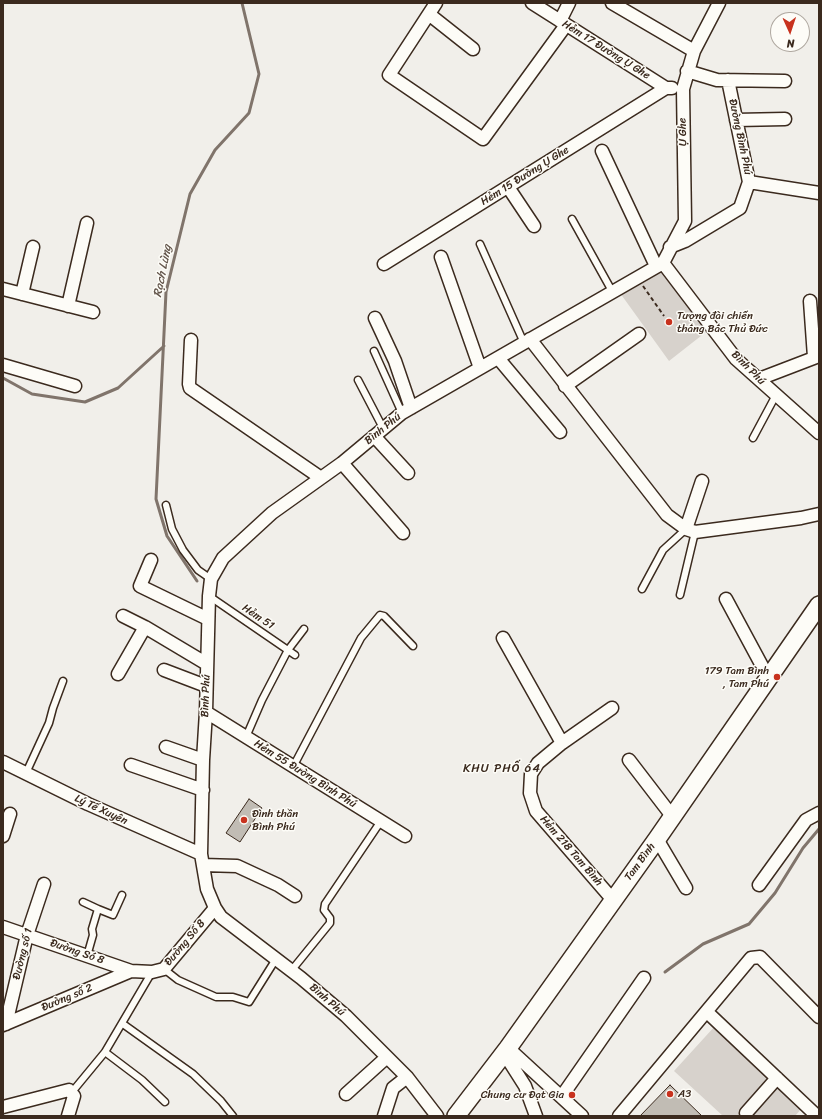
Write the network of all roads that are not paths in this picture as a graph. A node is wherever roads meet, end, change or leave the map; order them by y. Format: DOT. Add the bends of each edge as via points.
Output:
graph roads {
  1 [pos="436,3"];
  2 [pos="532,3"];
  3 [pos="569,3"];
  4 [pos="612,3"];
  5 [pos="719,3"];
  6 [pos="430,15"];
  7 [pos="563,23"];
  8 [pos="473,49"];
  9 [pos="694,51"];
  10 [pos="687,71"];
  11 [pos="728,80"];
  12 [pos="785,81"];
  13 [pos="666,88"];
  14 [pos="683,89"];
  15 [pos="785,119"];
  16 [pos="736,120"];
  17 [pos="602,151"];
  18 [pos="749,182"];
  19 [pos="508,187"];
  20 [pos="819,193"];
  21 [pos="572,219"];
  22 [pos="87,223"];
  23 [pos="534,226"];
  24 [pos="480,244"];
  25 [pos="33,247"];
  26 [pos="670,247"];
  27 [pos="440,257"];
  28 [pos="384,264"];
  29 [pos="660,265"];
  30 [pos="3,289"];
  31 [pos="612,291"];
  32 [pos="22,294"];
  33 [pos="810,302"];
  34 [pos="68,306"];
  35 [pos="93,312"];
  36 [pos="375,318"];
  37 [pos="639,334"];
  38 [pos="191,340"];
  39 [pos="527,341"];
  40 [pos="374,351"];
  41 [pos="817,357"];
  42 [pos="498,358"];
  43 [pos="3,365"];
  44 [pos="480,368"];
  45 [pos="759,379"];
  46 [pos="358,380"];
  47 [pos="75,386"];
  48 [pos="565,386"];
  49 [pos="776,395"];
  50 [pos="406,410"];
  51 [pos="379,432"];
  52 [pos="560,432"];
  53 [pos="819,433"];
  54 [pos="753,438"];
  55 [pos="342,463"];
  56 [pos="408,473"];
  57 [pos="321,478"];
  58 [pos="702,481"];
  59 [pos="166,505"];
  60 [pos="819,514"];
  61 [pos="691,530"];
  62 [pos="403,533"];
  63 [pos="151,560"];
  64 [pos="211,579"];
  65 [pos="642,589"];
  66 [pos="680,595"];
  67 [pos="209,596"];
  68 [pos="726,599"];
  69 [pos="819,605"];
  70 [pos="123,616"];
  71 [pos="208,619"];
  72 [pos="145,627"];
  73 [pos="304,629"];
  74 [pos="503,638"];
  75 [pos="413,646"];
  76 [pos="288,650"];
  77 [pos="295,655"];
  78 [pos="207,664"];
  79 [pos="164,670"];
  80 [pos="118,674"];
  81 [pos="768,677"];
  82 [pos="63,681"];
  83 [pos="206,686"];
  84 [pos="612,708"];
  85 [pos="206,712"];
  86 [pos="246,737"];
  87 [pos="562,743"];
  88 [pos="166,747"];
  89 [pos="203,760"];
  90 [pos="629,760"];
  91 [pos="3,762"];
  92 [pos="131,764"];
  93 [pos="293,767"];
  94 [pos="26,773"];
  95 [pos="203,790"];
  96 [pos="819,813"];
  97 [pos="10,814"];
  98 [pos="672,816"];
  99 [pos="381,821"];
  100 [pos="3,836"];
  101 [pos="405,836"];
  102 [pos="656,839"];
  103 [pos="202,859"];
  104 [pos="44,884"];
  105 [pos="759,885"];
  106 [pos="686,888"];
  107 [pos="122,895"];
  108 [pos="295,896"];
  109 [pos="613,900"];
  110 [pos="83,902"];
  111 [pos="215,908"];
  112 [pos="98,909"];
  113 [pos="3,927"];
  114 [pos="27,935"];
  115 [pos="87,956"];
  116 [pos="276,959"];
  117 [pos="164,969"];
  118 [pos="292,971"];
  119 [pos="131,972"];
  120 [pos="152,972"];
  121 [pos="644,978"];
  122 [pos="707,1012"];
  123 [pos="819,1016"];
  124 [pos="122,1024"];
  125 [pos="5,1025"];
  126 [pos="506,1050"];
  127 [pos="105,1052"];
  128 [pos="387,1057"];
  129 [pos="407,1077"];
  130 [pos="777,1078"];
  131 [pos="72,1092"];
  132 [pos="346,1094"];
  133 [pos="562,1096"];
  134 [pos="165,1102"];
  135 [pos="3,1107"];
  136 [pos="746,1113"];
  137 [pos="68,1116"];
  138 [pos="232,1116"];
  139 [pos="384,1116"];
  140 [pos="437,1116"];
  141 [pos="456,1116"];
  142 [pos="536,1116"];
  143 [pos="582,1116"];
  144 [pos="618,1116"];
  145 [pos="817,1116"];
  1 -- 6 [label="street"];
  2 -- 7 [label="street, Hẻm 17 Đường Ụ Ghe"];
  3 -- 7 [label="street"];
  4 -- 9 [label="street"];
  5 -- 9 [label="street, Ụ Ghe"];
  6 -- 7 [label="street" via="389,75 484,139"];
  6 -- 8 [label="street"];
  7 -- 13 [label="street, Hẻm 17 Đường Ụ Ghe"];
  9 -- 10 [label="street, Ụ Ghe"];
  10 -- 11 [label="street" via="718,80"];
  10 -- 14 [label="street, Ụ Ghe"];
  11 -- 12 [label="street"];
  11 -- 16 [label="street, Đường Bình Phú"];
  13 -- 14 [label="street, Hẻm 17 Đường Ụ Ghe"];
  13 -- 19 [label="street, Hẻm 15 Đường Ụ Ghe"];
  14 -- 26 [label="street, Ụ Ghe" via="685,221"];
  15 -- 16 [label="street"];
  16 -- 18 [label="street, Đường Bình Phú"];
  17 -- 29 [label="street"];
  18 -- 20 [label="street"];
  18 -- 26 [label="street, Đường Bình Phú" via="740,208 685,241"];
  19 -- 23 [label="street"];
  19 -- 28 [label="street, Hẻm 15 Đường Ụ Ghe"];
  21 -- 31 [label="lane"];
  22 -- 34 [label="street"];
  24 -- 39 [label="lane"];
  25 -- 32 [label="street"];
  26 -- 29 [label="street, Ụ Ghe"];
  27 -- 44 [label="street"];
  29 -- 31 [label="street, Bình Phú"];
  29 -- 45 [label="street, Bình Phú" via="736,358"];
  30 -- 32 [label="street"];
  31 -- 39 [label="street, Bình Phú"];
  32 -- 34 [label="street"];
  33 -- 41 [label="street"];
  34 -- 35 [label="street"];
  36 -- 50 [label="street" via="395,361"];
  37 -- 48 [label="street"];
  38 -- 57 [label="street" via="190,388"];
  39 -- 42 [label="street, Bình Phú"];
  39 -- 48 [label="street"];
  40 -- 50 [label="lane"];
  41 -- 45 [label="street"];
  42 -- 44 [label="street, Bình Phú"];
  42 -- 52 [label="street"];
  43 -- 47 [label="street"];
  44 -- 50 [label="street, Bình Phú"];
  45 -- 49 [label="street, Bình Phú"];
  46 -- 51 [label="lane"];
  48 -- 61 [label="street" via="628,462 667,515"];
  49 -- 53 [label="street, Bình Phú"];
  49 -- 54 [label="lane"];
  50 -- 51 [label="street, Bình Phú"];
  51 -- 55 [label="street, Bình Phú"];
  51 -- 56 [label="street"];
  55 -- 57 [label="street, Bình Phú"];
  55 -- 62 [label="street"];
  57 -- 64 [label="street, Bình Phú" via="272,513 229,553 214,571"];
  58 -- 61 [label="street"];
  59 -- 64 [label="lane" via="172,529 183,550 198,570"];
  60 -- 61 [label="street"];
  61 -- 65 [label="lane" via="663,550"];
  61 -- 66 [label="lane"];
  63 -- 71 [label="street" via="140,586"];
  64 -- 67 [label="street, Bình Phú"];
  67 -- 71 [label="street, Bình Phú"];
  67 -- 76 [label="lane, Hẻm 51"];
  68 -- 81 [label="street"];
  69 -- 81 [label="main road, Tam Bình"];
  70 -- 72 [label="street"];
  71 -- 78 [label="street, Bình Phú"];
  72 -- 78 [label="street"];
  72 -- 80 [label="street"];
  73 -- 76 [label="lane"];
  74 -- 87 [label="street"];
  75 -- 93 [label="lane" via="384,616 380,615 361,638"];
  76 -- 77 [label="lane, Hẻm 51"];
  76 -- 86 [label="lane"];
  78 -- 83 [label="street, Bình Phú"];
  79 -- 83 [label="street"];
  81 -- 98 [label="main road, Tam Bình"];
  82 -- 94 [label="lane" via="49,723"];
  83 -- 85 [label="street, Bình Phú"];
  84 -- 87 [label="street, Hẻm 218 Tam Bình"];
  85 -- 86 [label="street, Hẻm 55 Đường Bình Phú"];
  85 -- 89 [label="street, Bình Phú"];
  86 -- 93 [label="street, Hẻm 55 Đường Bình Phú"];
  87 -- 109 [label="street, Hẻm 218 Tam Bình" via="538,763 531,774 530,793 536,811"];
  88 -- 89 [label="street"];
  89 -- 95 [label="street, Bình Phú"];
  90 -- 98 [label="street"];
  91 -- 94 [label="street, Lý Tế Xuyên"];
  92 -- 95 [label="street"];
  93 -- 99 [label="street, Hẻm 55 Đường Bình Phú"];
  94 -- 103 [label="street, Lý Tế Xuyên"];
  95 -- 103 [label="street, Bình Phú"];
  96 -- 105 [label="street" via="806,820"];
  97 -- 100 [label="street"];
  98 -- 102 [label="main road, Tam Bình"];
  99 -- 101 [label="street, Hẻm 55 Đường Bình Phú"];
  99 -- 118 [label="lane" via="325,904 324,910 330,918 330,923"];
  102 -- 106 [label="street"];
  102 -- 109 [label="main road, Tam Bình"];
  103 -- 108 [label="street" via="237,866"];
  103 -- 111 [label="street, Bình Phú" via="207,889"];
  104 -- 114 [label="street, Đường số 1"];
  107 -- 112 [label="lane" via="113,915"];
  109 -- 126 [label="main road, Tam Bình"];
  110 -- 112 [label="lane"];
  111 -- 116 [label="street, Bình Phú" via="222,917"];
  111 -- 117 [label="street, Đường Số 8"];
  112 -- 115 [label="lane" via="92,929 94,935"];
  113 -- 114 [label="street, Đường Só 8"];
  114 -- 115 [label="street, Đường Só 8"];
  114 -- 125 [label="street, Đường số 1"];
  115 -- 119 [label="street, Đường Só 8"];
  116 -- 117 [label="lane" via="250,1002 233,997 216,997 178,980"];
  116 -- 118 [label="street, Bình Phú"];
  117 -- 120 [label="street, Đường Số 8"];
  118 -- 128 [label="street, Bình Phú" via="346,1016"];
  119 -- 120 [label="street, Đường Só 8"];
  119 -- 125 [label="street, Đường số 2"];
  120 -- 124 [label="lane"];
  121 -- 133 [label="street"];
  122 -- 123 [label="street" via="751,958 760,957"];
  122 -- 130 [label="street"];
  122 -- 144 [label="street"];
  124 -- 127 [label="lane"];
  124 -- 138 [label="lane" via="193,1074 221,1101"];
  126 -- 133 [label="street"];
  126 -- 141 [label="main road, Tam Bình"];
  126 -- 142 [label="street" via="525,1086"];
  127 -- 131 [label="lane"];
  127 -- 134 [label="lane" via="142,1080"];
  128 -- 129 [label="street, Bình Phú"];
  128 -- 132 [label="street"];
  129 -- 139 [label="street" via="392,1088"];
  129 -- 140 [label="street, Bình Phú"];
  130 -- 136 [label="street"];
  130 -- 145 [label="street"];
  131 -- 135 [label="street" via="69,1090"];
  131 -- 137 [label="street" via="74,1096"];
  133 -- 143 [label="street"];
}
